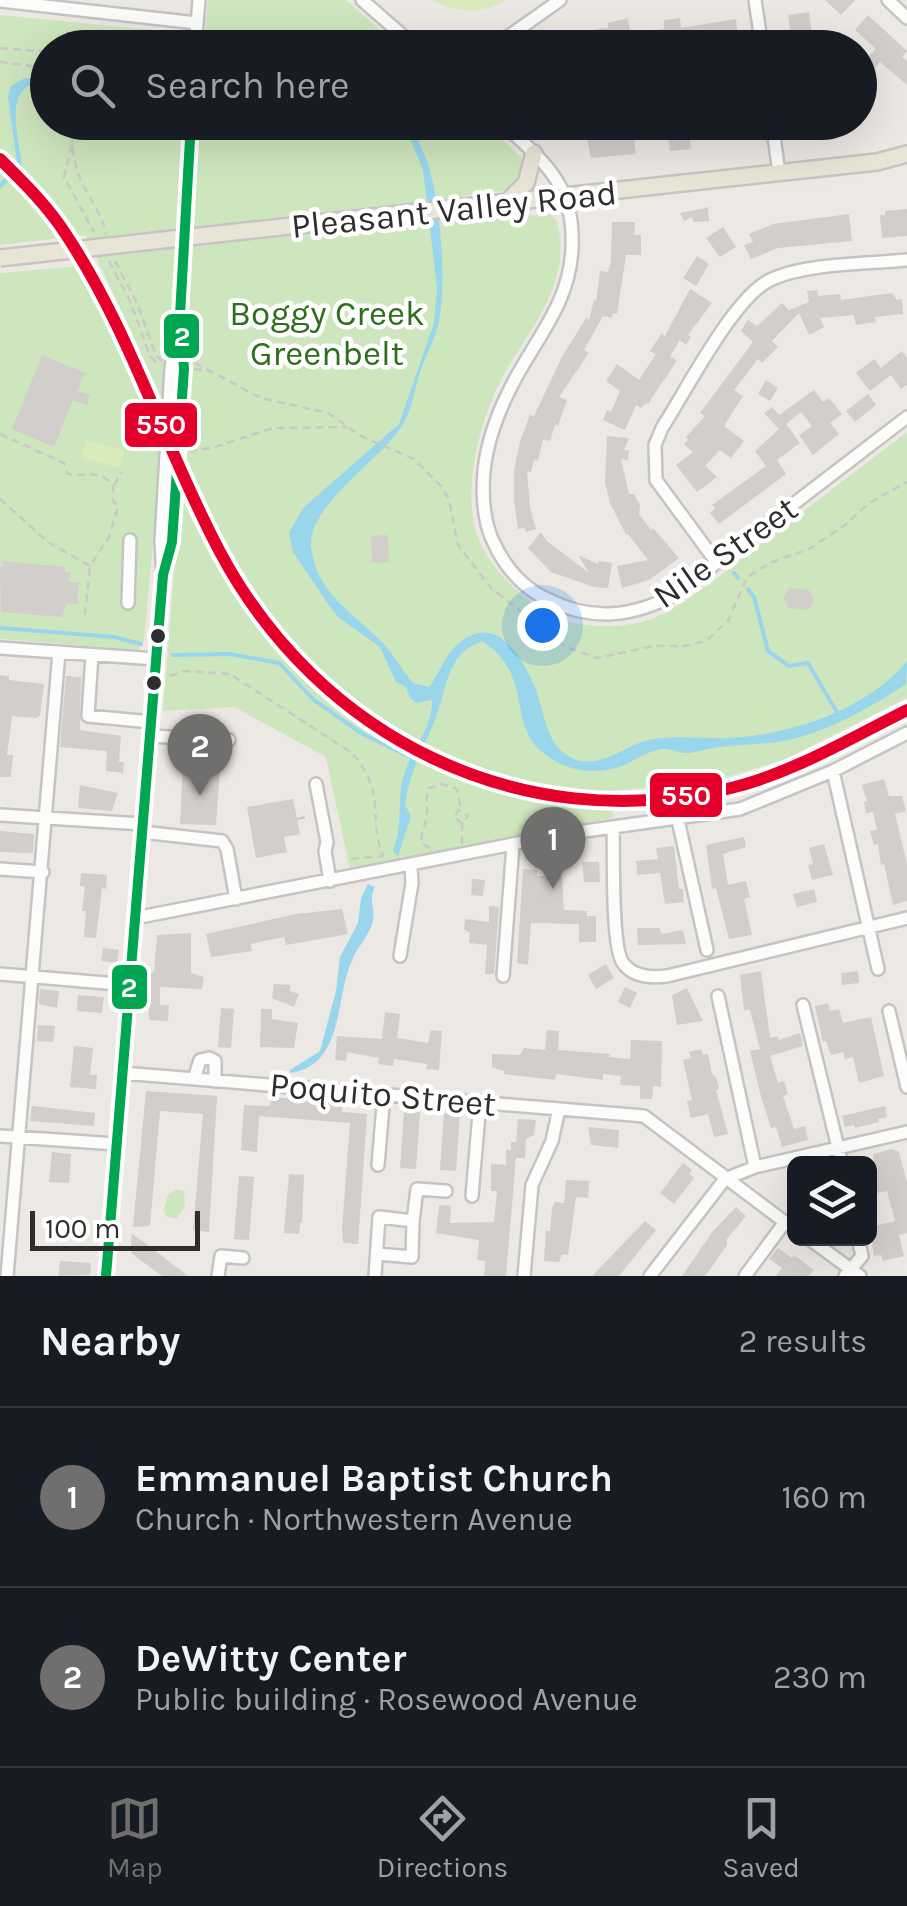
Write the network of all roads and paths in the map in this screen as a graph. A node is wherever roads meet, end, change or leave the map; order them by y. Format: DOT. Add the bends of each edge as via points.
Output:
graph roads {
  1 [pos="198,0"];
  2 [pos="362,0"];
  3 [pos="560,0"];
  4 [pos="755,0"];
  5 [pos="888,0"];
  6 [pos="0,1"];
  7 [pos="907,18"];
  8 [pos="167,30"];
  9 [pos="196,30"];
  10 [pos="396,30"];
  11 [pos="518,30"];
  12 [pos="759,30"];
  13 [pos="0,48"];
  14 [pos="30,50"];
  15 [pos="0,62"];
  16 [pos="30,66"];
  17 [pos="72,140"];
  18 [pos="190,140"];
  19 [pos="520,140"];
  20 [pos="774,140"];
  21 [pos="534,153"];
  22 [pos="907,154"];
  23 [pos="779,173"];
  24 [pos="567,197"];
  25 [pos="506,203"];
  26 [pos="95,235"];
  27 [pos="104,252"];
  28 [pos="0,258"];
  29 [pos="907,260"];
  30 [pos="188,362"];
  31 [pos="165,367"];
  32 [pos="187,369"];
  33 [pos="212,371"];
  34 [pos="907,417"];
  35 [pos="348,427"];
  36 [pos="0,434"];
  37 [pos="42,443"];
  38 [pos="40,450"];
  39 [pos="66,452"];
  40 [pos="185,454"];
  41 [pos="64,463"];
  42 [pos="122,472"];
  43 [pos="907,482"];
  44 [pos="113,486"];
  45 [pos="0,500"];
  46 [pos="130,540"];
  47 [pos="717,562"];
  48 [pos="90,566"];
  49 [pos="128,603"];
  50 [pos="84,615"];
  51 [pos="0,648"];
  52 [pos="59,652"];
  53 [pos="92,655"];
  54 [pos="156,659"];
  55 [pos="170,676"];
  56 [pos="150,729"];
  57 [pos="907,733"];
  58 [pos="228,740"];
  59 [pos="832,771"];
  60 [pos="316,784"];
  61 [pos="461,809"];
  62 [pos="322,813"];
  63 [pos="0,814"];
  64 [pos="48,818"];
  65 [pos="297,819"];
  66 [pos="678,820"];
  67 [pos="462,824"];
  68 [pos="613,827"];
  69 [pos="142,828"];
  70 [pos="513,845"];
  71 [pos="450,846"];
  72 [pos="440,848"];
  73 [pos="462,849"];
  74 [pos="384,856"];
  75 [pos="351,859"];
  76 [pos="389,862"];
  77 [pos="412,866"];
  78 [pos="0,868"];
  79 [pos="42,872"];
  80 [pos="330,881"];
  81 [pos="236,899"];
  82 [pos="135,918"];
  83 [pos="907,918"];
  84 [pos="869,926"];
  85 [pos="707,950"];
  86 [pos="400,956"];
  87 [pos="878,969"];
  88 [pos="0,974"];
  89 [pos="503,976"];
  90 [pos="32,977"];
  91 [pos="129,985"];
  92 [pos="718,996"];
  93 [pos="803,1005"];
  94 [pos="889,1011"];
  95 [pos="122,1073"];
  96 [pos="194,1079"];
  97 [pos="215,1080"];
  98 [pos="907,1087"];
  99 [pos="384,1094"];
  100 [pos="480,1102"];
  101 [pos="559,1109"];
  102 [pos="907,1132"];
  103 [pos="0,1136"];
  104 [pos="19,1137"];
  105 [pos="116,1144"];
  106 [pos="838,1148"];
  107 [pos="840,1156"];
  108 [pos="378,1165"];
  109 [pos="755,1167"];
  110 [pos="725,1179"];
  111 [pos="446,1192"];
  112 [pos="472,1196"];
  113 [pos="414,1221"];
  114 [pos="787,1223"];
  115 [pos="787,1228"];
  116 [pos="818,1246"];
  117 [pos="860,1246"];
  118 [pos="377,1254"];
  119 [pos="242,1258"];
  120 [pos="852,1273"];
  121 [pos="7,1276"];
  122 [pos="106,1276"];
  123 [pos="218,1276"];
  124 [pos="375,1276"];
  125 [pos="524,1276"];
  126 [pos="650,1276"];
  127 [pos="745,1276"];
  1 -- 9 [label="street"];
  2 -- 10 [label="street"];
  3 -- 11 [label="street"];
  4 -- 12 [label="street"];
  5 -- 7 [label="street"];
  6 -- 8 [label="street"];
  13 -- 14 [label="path"];
  15 -- 16 [label="path"];
  17 -- 26 [label="path" via="64,178"];
  18 -- 54 [label="street" via="180,314 184,368"];
  19 -- 21 [label="street"];
  20 -- 23 [label="street"];
  21 -- 24 [label="street"];
  21 -- 25 [label="main road" via="526,183"];
  22 -- 23 [label="main road, Pleasant Valley Road"];
  23 -- 24 [label="main road, Pleasant Valley Road"];
  24 -- 25 [label="main road, Pleasant Valley Road"];
  24 -- 47 [label="street, Nile Street" via="570,273 562,303 496,419 482,492 488,528 516,577 540,596 589,615 650,608"];
  25 -- 28 [label="main road, Pleasant Valley Road, bridge"];
  27 -- 31 [label="path" via="152,361"];
  29 -- 47 [label="street" via="768,281 740,306 662,428 656,480"];
  30 -- 33 [label="path"];
  32 -- 33 [label="path"];
  33 -- 35 [label="path" via="251,394 317,409"];
  34 -- 47 [label="street, Nile Street"];
  35 -- 40 [label="path" via="273,428"];
  35 -- 43 [label="path" via="428,470 449,500 458,546 491,588 548,635 597,658 706,641 728,621 747,577 811,548"];
  36 -- 38 [label="path"];
  37 -- 38 [label="path"];
  38 -- 41 [label="path"];
  39 -- 41 [label="path"];
  41 -- 44 [label="path" via="68,474 99,474"];
  42 -- 44 [label="path"];
  44 -- 48 [label="path" via="113,525"];
  45 -- 48 [label="path" via="48,542"];
  46 -- 49 [label="street"];
  48 -- 50 [label="path"];
  51 -- 52 [label="street"];
  52 -- 53 [label="street"];
  52 -- 64 [label="street"];
  53 -- 54 [label="street"];
  53 -- 56 [label="street" via="88,716"];
  54 -- 56 [label="street"];
  55 -- 74 [label="path" via="199,670 230,674 352,754 375,789"];
  56 -- 58 [label="street"];
  56 -- 69 [label="street"];
  57 -- 59 [label="street"];
  59 -- 66 [label="street" via="740,809"];
  59 -- 84 [label="street"];
  60 -- 62 [label="street"];
  61 -- 67 [label="path" via="468,816"];
  61 -- 67 [label="path" via="454,817"];
  61 -- 72 [label="path" via="457,789 429,788 420,838"];
  62 -- 65 [label="path"];
  62 -- 80 [label="street"];
  63 -- 64 [label="street"];
  64 -- 69 [label="street"];
  64 -- 79 [label="street"];
  66 -- 68 [label="street"];
  66 -- 85 [label="street"];
  67 -- 73 [label="path"];
  68 -- 70 [label="street"];
  68 -- 84 [label="street" via="618,952 643,976 667,976"];
  69 -- 81 [label="street" via="222,841"];
  69 -- 82 [label="street"];
  70 -- 73 [label="street"];
  70 -- 89 [label="street"];
  71 -- 73 [label="path"];
  73 -- 77 [label="street"];
  74 -- 75 [label="path"];
  74 -- 76 [label="path"];
  77 -- 80 [label="street"];
  77 -- 86 [label="street"];
  78 -- 79 [label="street"];
  79 -- 90 [label="street"];
  80 -- 81 [label="street"];
  81 -- 82 [label="street"];
  82 -- 91 [label="street"];
  83 -- 84 [label="street"];
  84 -- 87 [label="street"];
  88 -- 90 [label="street"];
  90 -- 91 [label="street"];
  90 -- 104 [label="street"];
  91 -- 95 [label="street"];
  92 -- 109 [label="street"];
  93 -- 106 [label="street"];
  94 -- 98 [label="street"];
  95 -- 96 [label="street, Poquito Street"];
  95 -- 105 [label="street"];
  96 -- 97 [label="street, Poquito Street"];
  96 -- 97 [label="street" via="200,1060 209,1058"];
  97 -- 99 [label="street, Poquito Street"];
  99 -- 100 [label="street, Poquito Street"];
  99 -- 108 [label="street"];
  100 -- 101 [label="street, Poquito Street"];
  100 -- 112 [label="street"];
  101 -- 110 [label="street, Poquito Street" via="644,1116"];
  101 -- 125 [label="street" via="532,1185"];
  102 -- 106 [label="street"];
  103 -- 104 [label="street"];
  104 -- 105 [label="street"];
  104 -- 121 [label="street"];
  105 -- 122 [label="street"];
  106 -- 107 [label="street"];
  106 -- 109 [label="street"];
  109 -- 110 [label="street"];
  110 -- 114 [label="street"];
  110 -- 126 [label="street"];
  111 -- 113 [label="street" via="417,1189"];
  113 -- 118 [label="street" via="412,1257"];
  113 -- 118 [label="street" via="379,1217"];
  115 -- 127 [label="street"];
  116 -- 120 [label="street"];
  117 -- 120 [label="street"];
  118 -- 124 [label="street"];
  119 -- 123 [label="street" via="220,1256"];
}
